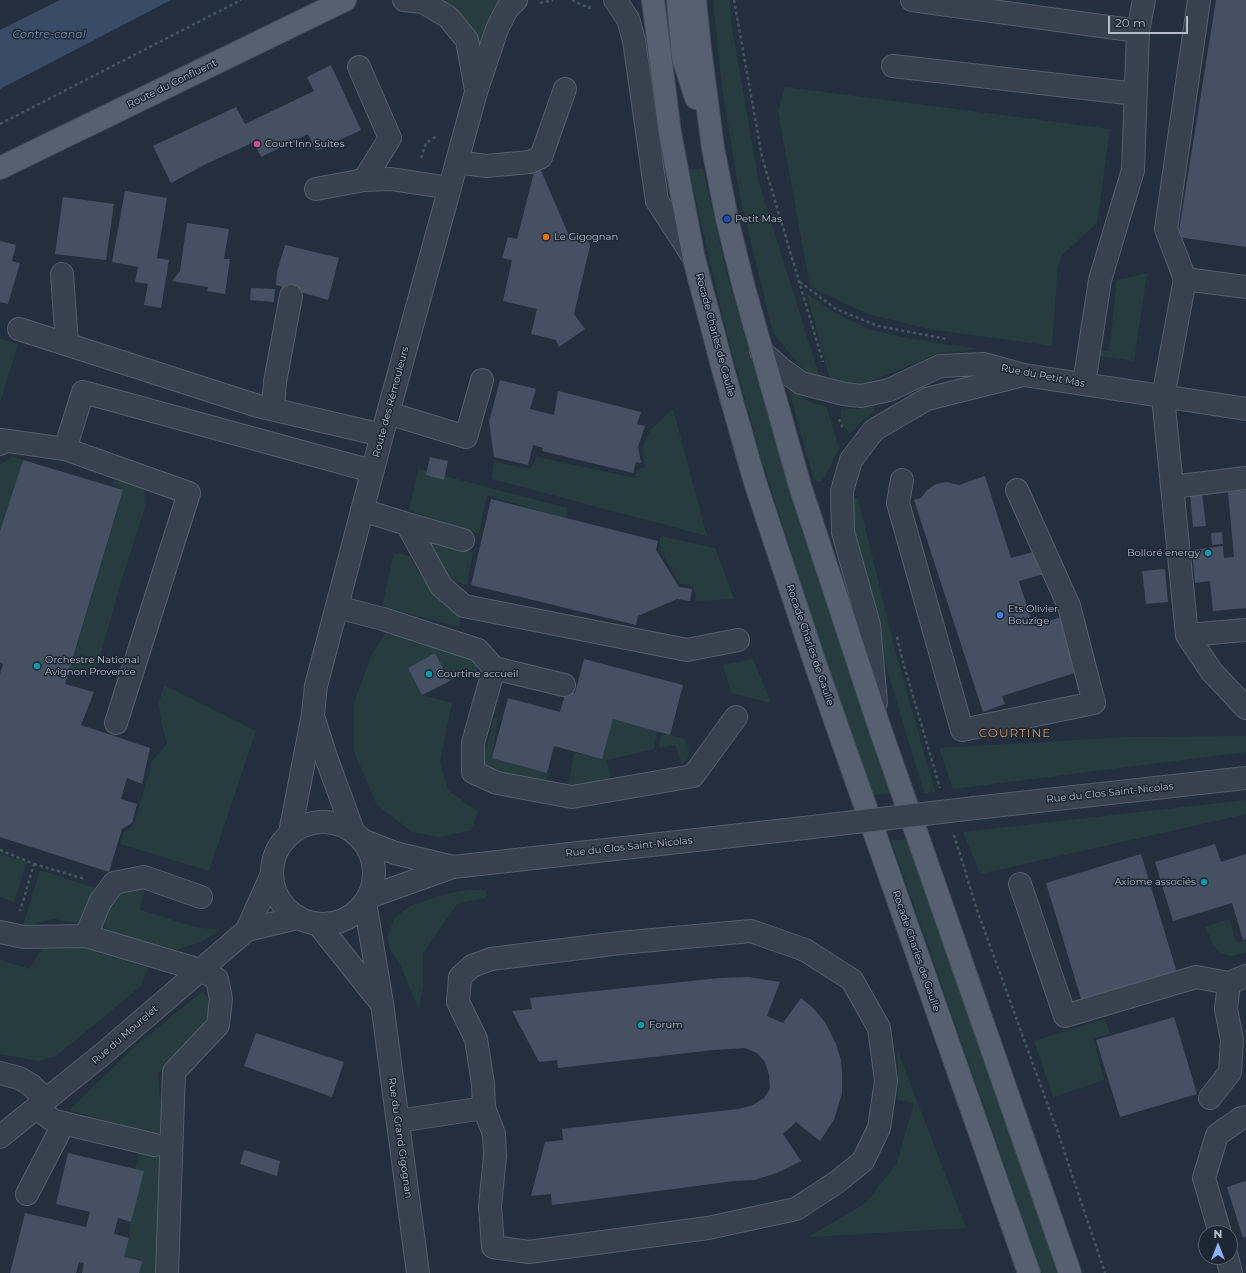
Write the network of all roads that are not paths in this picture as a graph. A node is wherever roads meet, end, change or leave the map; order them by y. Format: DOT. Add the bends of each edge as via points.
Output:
graph roads {
  1 [pos="345,0"];
  2 [pos="404,0"];
  3 [pos="516,0"];
  4 [pos="616,0"];
  5 [pos="653,0"];
  6 [pos="678,0"];
  7 [pos="695,0"];
  8 [pos="912,0"];
  9 [pos="1144,0"];
  10 [pos="1199,0"];
  11 [pos="1138,31"];
  12 [pos="893,66"];
  13 [pos="359,67"];
  14 [pos="565,89"];
  15 [pos="476,92"];
  16 [pos="1136,94"];
  17 [pos="713,148"];
  18 [pos="457,162"];
  19 [pos="0,168"];
  20 [pos="364,180"];
  21 [pos="450,188"];
  22 [pos="316,189"];
  23 [pos="694,259"];
  24 [pos="62,274"];
  25 [pos="1185,279"];
  26 [pos="1246,287"];
  27 [pos="291,296"];
  28 [pos="19,329"];
  29 [pos="67,344"];
  30 [pos="761,351"];
  31 [pos="1024,375"];
  32 [pos="482,380"];
  33 [pos="1084,384"];
  34 [pos="1163,396"];
  35 [pos="274,409"];
  36 [pos="1246,410"];
  37 [pos="388,413"];
  38 [pos="382,435"];
  39 [pos="0,444"];
  40 [pos="65,449"];
  41 [pos="372,471"];
  42 [pos="1246,478"];
  43 [pos="902,480"];
  44 [pos="1172,487"];
  45 [pos="1017,490"];
  46 [pos="362,510"];
  47 [pos="407,524"];
  48 [pos="463,540"];
  49 [pos="337,607"];
  50 [pos="1246,630"];
  51 [pos="1187,635"];
  52 [pos="738,640"];
  53 [pos="494,668"];
  54 [pos="564,685"];
  55 [pos="1246,708"];
  56 [pos="313,714"];
  57 [pos="736,717"];
  58 [pos="116,723"];
  59 [pos="878,723"];
  60 [pos="1246,778"];
  61 [pos="290,833"];
  62 [pos="359,836"];
  63 [pos="453,867"];
  64 [pos="271,876"];
  65 [pos="1020,884"];
  66 [pos="201,897"];
  67 [pos="367,900"];
  68 [pos="297,918"];
  69 [pos="318,924"];
  70 [pos="247,930"];
  71 [pos="6,933"];
  72 [pos="86,936"];
  73 [pos="200,970"];
  74 [pos="1237,980"];
  75 [pos="382,1004"];
  76 [pos="0,1073"];
  77 [pos="1210,1098"];
  78 [pos="41,1104"];
  79 [pos="484,1108"];
  80 [pos="1246,1117"];
  81 [pos="398,1121"];
  82 [pos="64,1123"];
  83 [pos="2,1131"];
  84 [pos="155,1145"];
  85 [pos="26,1194"];
  86 [pos="1218,1225"];
  87 [pos="167,1273"];
  88 [pos="418,1273"];
  89 [pos="1029,1273"];
  90 [pos="1070,1273"];
  1 -- 19 [label="main road, Route du Confluent"];
  2 -- 15 [label="street" via="423,2 448,17 467,40"];
  3 -- 15 [label="street, Route des Rémouleurs" via="507,9 497,29"];
  4 -- 23 [label="street" via="628,19 634,40 657,201"];
  5 -- 23 [label="main road, Rocade Charles de Gaulle" via="670,133"];
  6 -- 17 [label="main road" via="682,57"];
  7 -- 17 [label="main road"];
  8 -- 11 [label="street"];
  9 -- 11 [label="street"];
  10 -- 25 [label="street" via="1166,229"];
  11 -- 16 [label="street"];
  12 -- 16 [label="street"];
  13 -- 20 [label="street" via="390,138"];
  14 -- 18 [label="street" via="541,157 530,162 486,166"];
  15 -- 18 [label="street, Route des Rémouleurs"];
  16 -- 33 [label="street" via="1133,170 1100,280"];
  17 -- 30 [label="main road" via="727,219"];
  18 -- 21 [label="street, Route des Rémouleurs"];
  20 -- 21 [label="street" via="391,179"];
  20 -- 22 [label="street"];
  21 -- 37 [label="street, Route des Rémouleurs"];
  23 -- 89 [label="main road, Rocade Charles de Gaulle" via="755,482"];
  24 -- 29 [label="street"];
  25 -- 26 [label="street"];
  25 -- 34 [label="street"];
  27 -- 35 [label="street" via="275,382"];
  28 -- 29 [label="street"];
  29 -- 35 [label="street"];
  30 -- 31 [label="street, Rue du Petit Mas" via="801,383 861,396 889,390 940,366 984,364"];
  30 -- 59 [label="main road" via="800,486"];
  31 -- 33 [label="street, Rue du Petit Mas"];
  31 -- 59 [label="street" via="927,399 874,430 851,460 842,491 843,532 869,625"];
  32 -- 37 [label="street" via="466,437"];
  33 -- 34 [label="street, Rue du Petit Mas"];
  34 -- 36 [label="street, Rue du Petit Mas"];
  34 -- 44 [label="street"];
  35 -- 38 [label="street"];
  37 -- 38 [label="street, Route des Rémouleurs"];
  38 -- 41 [label="street, Route des Rémouleurs"];
  39 -- 40 [label="street" via="1,440"];
  40 -- 41 [label="street" via="83,392"];
  40 -- 58 [label="street" via="189,493"];
  41 -- 46 [label="street, Route des Rémouleurs"];
  42 -- 44 [label="street"];
  43 -- 45 [label="street" via="898,503 962,730 1094,703 1069,606"];
  44 -- 51 [label="street"];
  46 -- 47 [label="street"];
  46 -- 49 [label="street, Route des Rémouleurs"];
  47 -- 48 [label="street"];
  47 -- 52 [label="street" via="441,586 464,606 687,650"];
  49 -- 53 [label="street" via="384,619 478,650"];
  49 -- 56 [label="street, Route des Rémouleurs" via="316,686"];
  50 -- 51 [label="street"];
  51 -- 55 [label="street" via="1212,672"];
  53 -- 54 [label="street"];
  53 -- 57 [label="street" via="472,743 473,772 497,783 572,797 693,776"];
  56 -- 61 [label="street, Route des Rémouleurs"];
  56 -- 62 [label="street" via="326,757"];
  59 -- 90 [label="main road"];
  60 -- 63 [label="street, Rue du Clos Saint-Nicolas, bridge"];
  61 -- 62 [label="street" via="304,825 321,822 338,824"];
  61 -- 64 [label="street" via="272,860"];
  62 -- 63 [label="street, Rue du Clos Saint-Nicolas" via="395,853"];
  62 -- 67 [label="street" via="371,854 374,869 374,883"];
  63 -- 67 [label="street, Rue du Clos Saint-Nicolas"];
  64 -- 68 [label="street" via="279,900"];
  64 -- 70 [label="street, Rue du Mourelet"];
  65 -- 74 [label="street" via="1064,1016 1196,977"];
  66 -- 72 [label="street" via="144,877 114,883 100,902"];
  67 -- 69 [label="street" via="356,913 344,920 332,924"];
  67 -- 75 [label="street, Rue du Grand Gigognan"];
  68 -- 69 [label="street"];
  68 -- 70 [label="street, Rue du Mourelet"];
  69 -- 75 [label="street"];
  70 -- 73 [label="street, Rue du Mourelet"];
  71 -- 72 [label="street" via="24,937"];
  72 -- 73 [label="street"];
  73 -- 78 [label="street, Rue du Mourelet"];
  73 -- 87 [label="street" via="217,979 221,999 218,1025 174,1072"];
  74 -- 77 [label="street" via="1226,1009 1232,1040 1230,1072"];
  75 -- 81 [label="street, Rue du Grand Gigognan"];
  76 -- 78 [label="street" via="19,1078 31,1085"];
  78 -- 82 [label="street" via="54,1120"];
  78 -- 83 [label="street, Rue du Mourelet"];
  79 -- 79 [label="street" via="494,1134 495,1156 490,1206 493,1247 529,1252 708,1228 796,1209 863,1161 879,1128 886,1081 879,1028 852,980 805,950 751,931 620,943 491,959 472,966 460,977 458,1002 476,1039 484,1084"];
  79 -- 81 [label="street"];
  80 -- 86 [label="street" via="1217,1135 1204,1178"];
  81 -- 88 [label="street, Rue du Grand Gigognan"];
  82 -- 84 [label="street"];
  82 -- 85 [label="street"];
}
